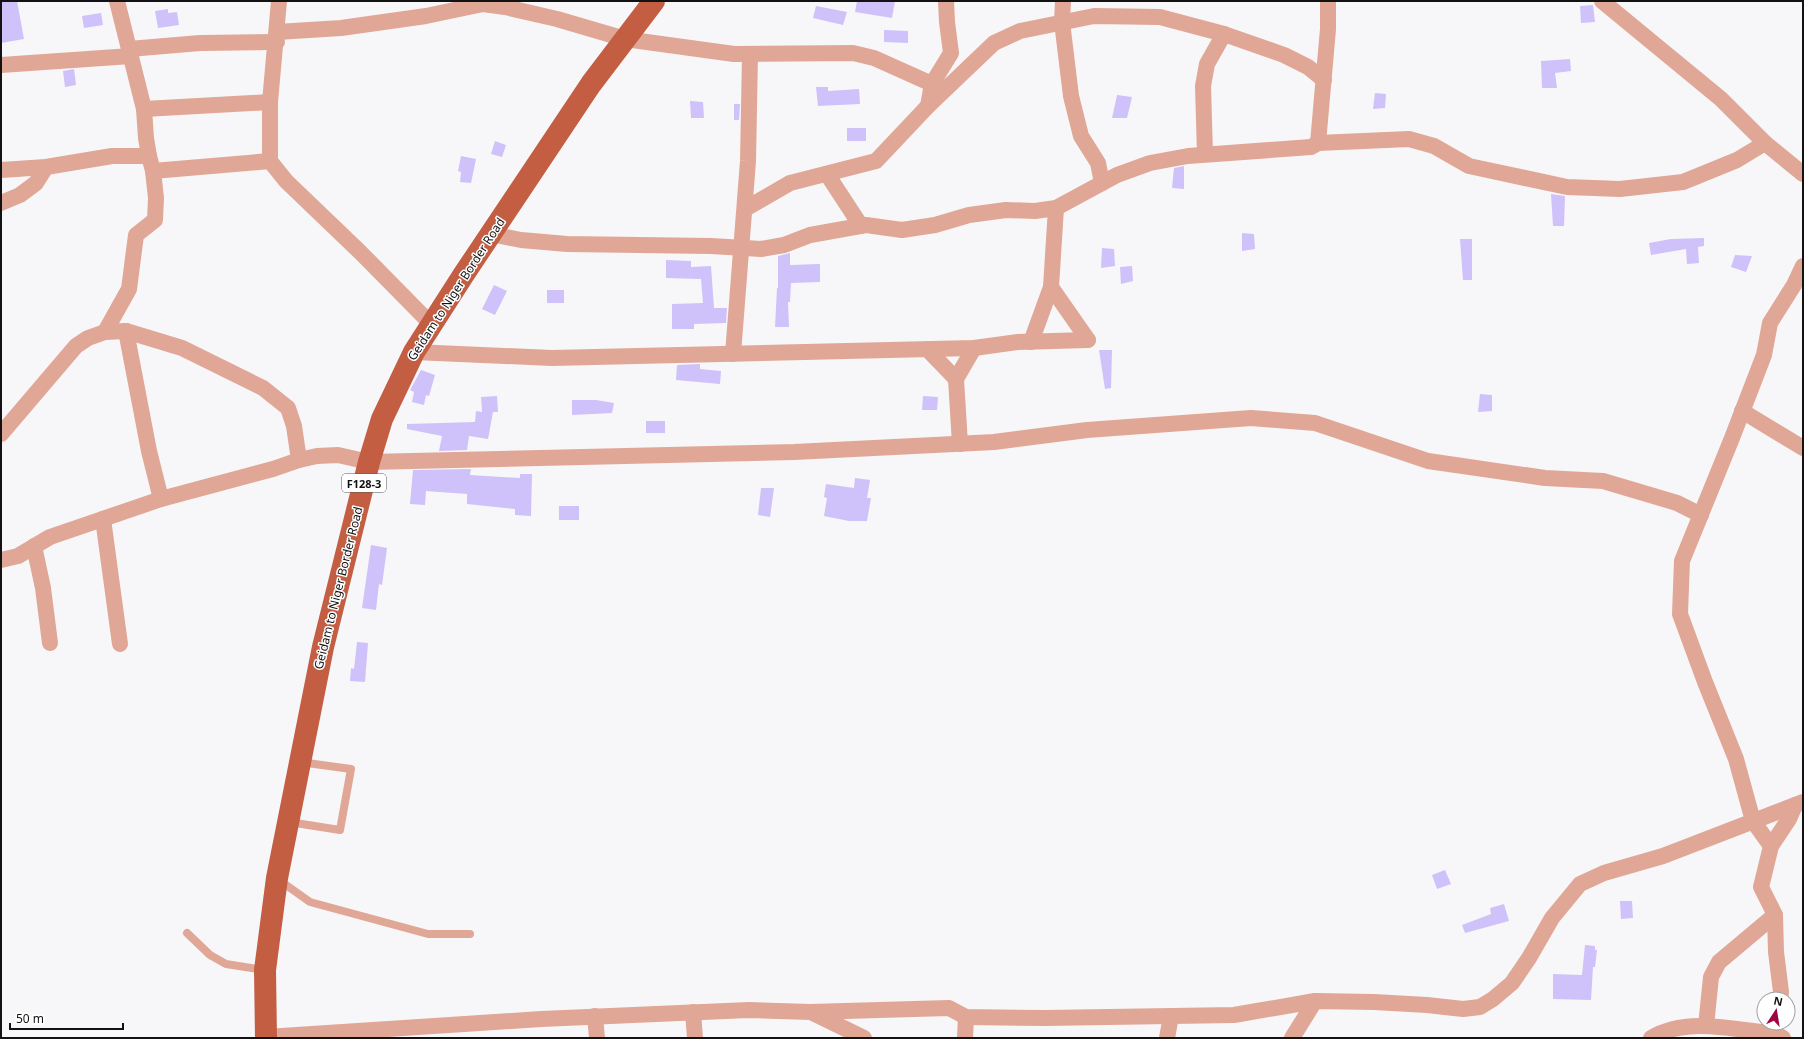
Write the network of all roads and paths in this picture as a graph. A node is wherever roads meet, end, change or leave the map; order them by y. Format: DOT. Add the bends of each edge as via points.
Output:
graph roads {
  1 [pos="118,1"];
  2 [pos="279,1"];
  3 [pos="654,1"];
  4 [pos="946,1"];
  5 [pos="1063,1"];
  6 [pos="1328,1"];
  7 [pos="1602,1"];
  8 [pos="1062,22"];
  9 [pos="1224,34"];
  10 [pos="277,37"];
  11 [pos="625,39"];
  12 [pos="130,53"];
  13 [pos="750,55"];
  14 [pos="1,65"];
  15 [pos="1324,80"];
  16 [pos="932,84"];
  17 [pos="270,102"];
  18 [pos="928,106"];
  19 [pos="144,109"];
  20 [pos="1318,143"];
  21 [pos="1764,143"];
  22 [pos="1206,154"];
  23 [pos="270,161"];
  24 [pos="151,164"];
  25 [pos="46,167"];
  26 [pos="1,170"];
  27 [pos="827,174"];
  28 [pos="1803,174"];
  29 [pos="1102,183"];
  30 [pos="1,203"];
  31 [pos="1056,208"];
  32 [pos="745,209"];
  33 [pos="861,226"];
  34 [pos="491,234"];
  35 [pos="742,248"];
  36 [pos="1803,266"];
  37 [pos="1051,286"];
  38 [pos="432,325"];
  39 [pos="126,331"];
  40 [pos="105,332"];
  41 [pos="1031,342"];
  42 [pos="974,348"];
  43 [pos="927,349"];
  44 [pos="414,352"];
  45 [pos="733,354"];
  46 [pos="956,379"];
  47 [pos="1742,411"];
  48 [pos="2,432"];
  49 [pos="960,444"];
  50 [pos="1803,448"];
  51 [pos="299,460"];
  52 [pos="369,462"];
  53 [pos="161,499"];
  54 [pos="1701,515"];
  55 [pos="103,519"];
  56 [pos="34,546"];
  57 [pos="1,560"];
  58 [pos="50,642"];
  59 [pos="120,644"];
  60 [pos="300,762"];
  61 [pos="1799,803"];
  62 [pos="1753,821"];
  63 [pos="288,822"];
  64 [pos="1771,846"];
  65 [pos="277,878"];
  66 [pos="1775,915"];
  67 [pos="187,932"];
  68 [pos="470,934"];
  69 [pos="265,970"];
  70 [pos="1781,991"];
  71 [pos="1315,1001"];
  72 [pos="693,1012"];
  73 [pos="810,1012"];
  74 [pos="595,1016"];
  75 [pos="1171,1016"];
  76 [pos="966,1017"];
  77 [pos="1706,1026"];
  78 [pos="1778,1033"];
  79 [pos="266,1038"];
  80 [pos="597,1038"];
  81 [pos="695,1038"];
  82 [pos="864,1038"];
  83 [pos="965,1038"];
  84 [pos="1167,1038"];
  85 [pos="1292,1038"];
  86 [pos="1651,1038"];
  1 -- 12 [label="street"];
  2 -- 10 [label="street"];
  3 -- 11 [label="main road, Geidam to Niger Border Road / F128-3"];
  4 -- 16 [label="street" via="951,53"];
  5 -- 8 [label="street"];
  6 -- 15 [label="street"];
  7 -- 21 [label="street" via="1721,98"];
  8 -- 9 [label="street" via="1094,16 1160,17"];
  8 -- 18 [label="street" via="1020,31 994,43"];
  8 -- 29 [label="street" via="1073,102 1081,136 1098,163"];
  9 -- 15 [label="street" via="1302,64"];
  9 -- 22 [label="street" via="1207,64 1203,86"];
  10 -- 11 [label="street" via="426,16 483,4 558,19"];
  10 -- 12 [label="street"];
  10 -- 17 [label="street"];
  11 -- 13 [label="street"];
  11 -- 34 [label="main road, Geidam to Niger Border Road / F128-3" via="591,84"];
  12 -- 14 [label="street"];
  12 -- 19 [label="street"];
  13 -- 16 [label="street" via="853,53 874,58"];
  13 -- 32 [label="street"];
  15 -- 20 [label="street"];
  16 -- 18 [label="street"];
  17 -- 19 [label="street"];
  17 -- 23 [label="street"];
  18 -- 27 [label="street" via="876,161"];
  19 -- 24 [label="street"];
  20 -- 21 [label="street" via="1409,139 1434,146 1469,166 1567,187 1620,189 1683,182 1737,160"];
  20 -- 22 [label="street" via="1311,147"];
  21 -- 28 [label="street"];
  22 -- 29 [label="street" via="1150,163"];
  23 -- 24 [label="street"];
  23 -- 38 [label="street" via="286,181"];
  24 -- 25 [label="street" via="112,156"];
  24 -- 40 [label="street" via="156,198 155,220 136,235 129,289"];
  25 -- 26 [label="street"];
  25 -- 30 [label="street" via="36,183 20,195"];
  27 -- 32 [label="street" via="790,183"];
  27 -- 33 [label="street"];
  29 -- 31 [label="street"];
  31 -- 33 [label="street" via="1036,212 1006,210 970,215 935,225 902,230"];
  31 -- 37 [label="street"];
  32 -- 35 [label="street"];
  33 -- 35 [label="street" via="810,235 784,245 761,249"];
  34 -- 35 [label="street" via="521,240 567,244"];
  34 -- 38 [label="main road, Geidam to Niger Border Road / F128-3"];
  35 -- 45 [label="street"];
  36 -- 47 [label="street" via="1770,323 1764,355"];
  37 -- 41 [label="street"];
  37 -- 41 [label="street" via="1088,340"];
  38 -- 44 [label="main road, Geidam to Niger Border Road / F128-3"];
  39 -- 40 [label="street"];
  39 -- 51 [label="street" via="182,348 263,388 288,408 294,426"];
  39 -- 53 [label="street"];
  40 -- 48 [label="street" via="76,346"];
  41 -- 42 [label="street"];
  42 -- 43 [label="street"];
  42 -- 46 [label="street"];
  43 -- 45 [label="street"];
  43 -- 46 [label="street"];
  44 -- 45 [label="street" via="552,358"];
  44 -- 52 [label="main road, Geidam to Niger Border Road / F128-3" via="382,419"];
  46 -- 49 [label="street"];
  47 -- 50 [label="street"];
  47 -- 54 [label="street"];
  49 -- 52 [label="street" via="794,452"];
  49 -- 54 [label="street" via="1087,430 1251,418 1314,423 1428,461 1545,478 1603,482 1677,503"];
  51 -- 52 [label="street" via="338,455"];
  51 -- 53 [label="street"];
  52 -- 60 [label="main road, Geidam to Niger Border Road / F128-3" via="323,647"];
  53 -- 55 [label="street"];
  54 -- 62 [label="street" via="1682,561 1680,614 1736,759"];
  55 -- 56 [label="street" via="50,537"];
  55 -- 59 [label="street"];
  56 -- 57 [label="street" via="18,556"];
  56 -- 58 [label="street" via="44,588"];
  60 -- 63 [label="main road, Geidam to Niger Border Road / F128-3"];
  60 -- 63 [label="lane" via="351,769 340,830"];
  61 -- 62 [label="street"];
  61 -- 64 [label="street"];
  62 -- 64 [label="street"];
  62 -- 71 [label="street" via="1663,856 1604,872 1580,884 1552,918 1512,983 1480,1007 1463,1009 1382,1002"];
  63 -- 65 [label="main road, Geidam to Niger Border Road / F128-3"];
  64 -- 66 [label="street" via="1761,887"];
  65 -- 68 [label="lane" via="310,902 428,934"];
  65 -- 69 [label="main road, Geidam to Niger Border Road / F128-3"];
  66 -- 70 [label="street"];
  66 -- 77 [label="street" via="1720,962 1711,977"];
  67 -- 69 [label="lane" via="210,955 226,964"];
  69 -- 79 [label="main road, Geidam to Niger Border Road / F128-3"];
  71 -- 75 [label="street" via="1234,1015"];
  71 -- 85 [label="street"];
  72 -- 73 [label="street"];
  72 -- 74 [label="street"];
  72 -- 81 [label="street"];
  73 -- 76 [label="street" via="949,1008"];
  73 -- 82 [label="street"];
  74 -- 79 [label="street"];
  74 -- 80 [label="street"];
  75 -- 76 [label="street"];
  75 -- 84 [label="street"];
  76 -- 83 [label="street"];
  77 -- 78 [label="street"];
  77 -- 86 [label="street" via="1680,1028 1662,1032"];
}
